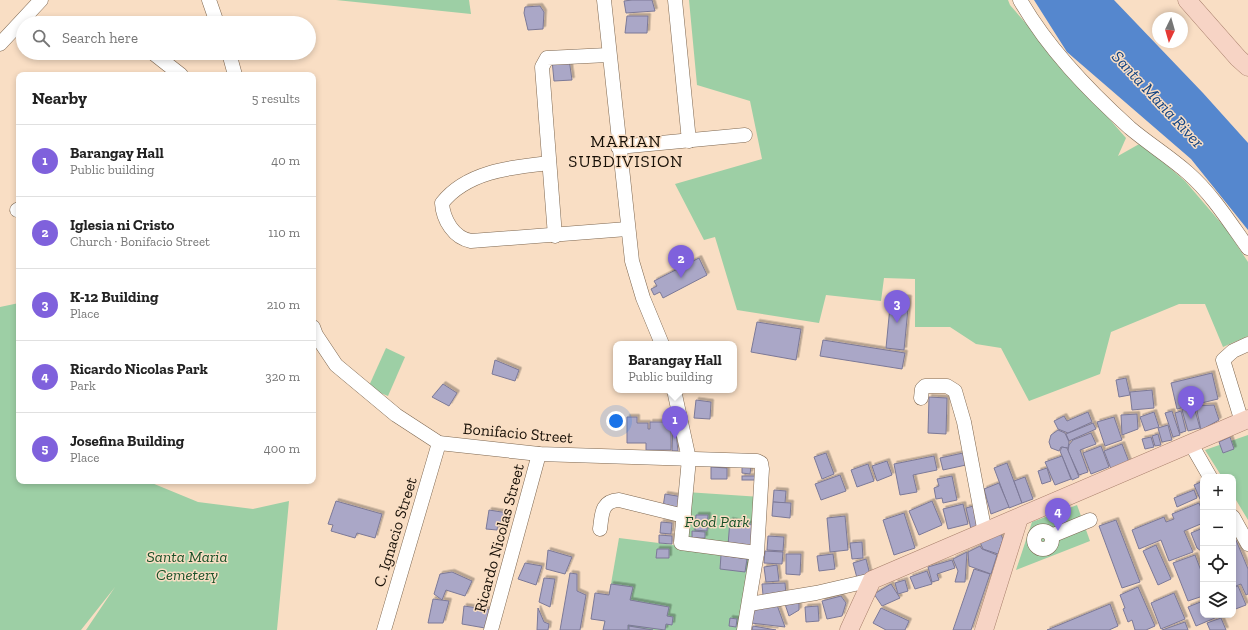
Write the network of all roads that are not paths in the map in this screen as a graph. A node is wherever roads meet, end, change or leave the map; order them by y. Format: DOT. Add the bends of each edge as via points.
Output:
graph roads {
  1 [pos="41,0"];
  2 [pos="209,0"];
  3 [pos="604,0"];
  4 [pos="675,0"];
  5 [pos="1020,0"];
  6 [pos="1187,0"];
  7 [pos="26,16"];
  8 [pos="215,16"];
  9 [pos="16,27"];
  10 [pos="0,44"];
  11 [pos="608,55"];
  12 [pos="162,60"];
  13 [pos="231,60"];
  14 [pos="1248,67"];
  15 [pos="177,72"];
  16 [pos="234,72"];
  17 [pos="745,135"];
  18 [pos="689,141"];
  19 [pos="618,147"];
  20 [pos="549,163"];
  21 [pos="627,229"];
  22 [pos="555,236"];
  23 [pos="1248,248"];
  24 [pos="316,336"];
  25 [pos="661,341"];
  26 [pos="1248,344"];
  27 [pos="675,393"];
  28 [pos="921,398"];
  29 [pos="1245,420"];
  30 [pos="440,443"];
  31 [pos="1191,444"];
  32 [pos="539,454"];
  33 [pos="689,459"];
  34 [pos="1208,474"];
  35 [pos="684,516"];
  36 [pos="1019,518"];
  37 [pos="1090,520"];
  38 [pos="1236,522"];
  39 [pos="600,529"];
  40 [pos="985,533"];
  41 [pos="1051,536"];
  42 [pos="1248,544"];
  43 [pos="757,553"];
  44 [pos="872,580"];
  45 [pos="749,604"];
  46 [pos="384,630"];
  47 [pos="491,630"];
  48 [pos="744,630"];
  49 [pos="849,630"];
  50 [pos="984,630"];
  1 -- 7 [label="street"];
  2 -- 8 [label="street"];
  3 -- 11 [label="street"];
  4 -- 18 [label="street"];
  5 -- 23 [label="street" via="1041,35 1083,82 1131,128 1188,173 1225,215"];
  6 -- 14 [label="main road"];
  9 -- 10 [label="street"];
  11 -- 19 [label="street"];
  11 -- 20 [label="street" via="547,58 544,61 542,67"];
  12 -- 15 [label="street"];
  13 -- 16 [label="street"];
  17 -- 18 [label="street"];
  18 -- 19 [label="street"];
  19 -- 21 [label="street"];
  20 -- 22 [label="street"];
  20 -- 22 [label="street" via="502,168 477,178 448,196 442,203 444,215 462,240"];
  21 -- 22 [label="street"];
  21 -- 25 [label="street" via="635,274"];
  24 -- 30 [label="street, Bonifacio Street" via="336,365 396,415"];
  26 -- 29 [label="street" via="1233,351 1223,360"];
  27 -- 33 [label="street"];
  28 -- 40 [label="street" via="925,386 947,386 955,391 964,422"];
  29 -- 31 [label="main road"];
  30 -- 32 [label="street, Bonifacio Street"];
  30 -- 46 [label="street, C. Ignacio Street"];
  31 -- 34 [label="street"];
  31 -- 36 [label="main road"];
  32 -- 33 [label="street, Bonifacio Street"];
  32 -- 47 [label="street, Ricardo Nicolas Street"];
  33 -- 35 [label="street"];
  33 -- 43 [label="street, Bonifacio Street" via="761,463"];
  35 -- 39 [label="street" via="619,500 610,501 605,505"];
  35 -- 43 [label="street" via="681,543"];
  36 -- 40 [label="main road"];
  36 -- 50 [label="main road"];
  37 -- 41 [label="street"];
  38 -- 42 [label="street"];
  40 -- 44 [label="main road"];
  43 -- 45 [label="street"];
  44 -- 45 [label="street" via="816,593"];
  44 -- 49 [label="main road"];
  45 -- 48 [label="street"];
}
